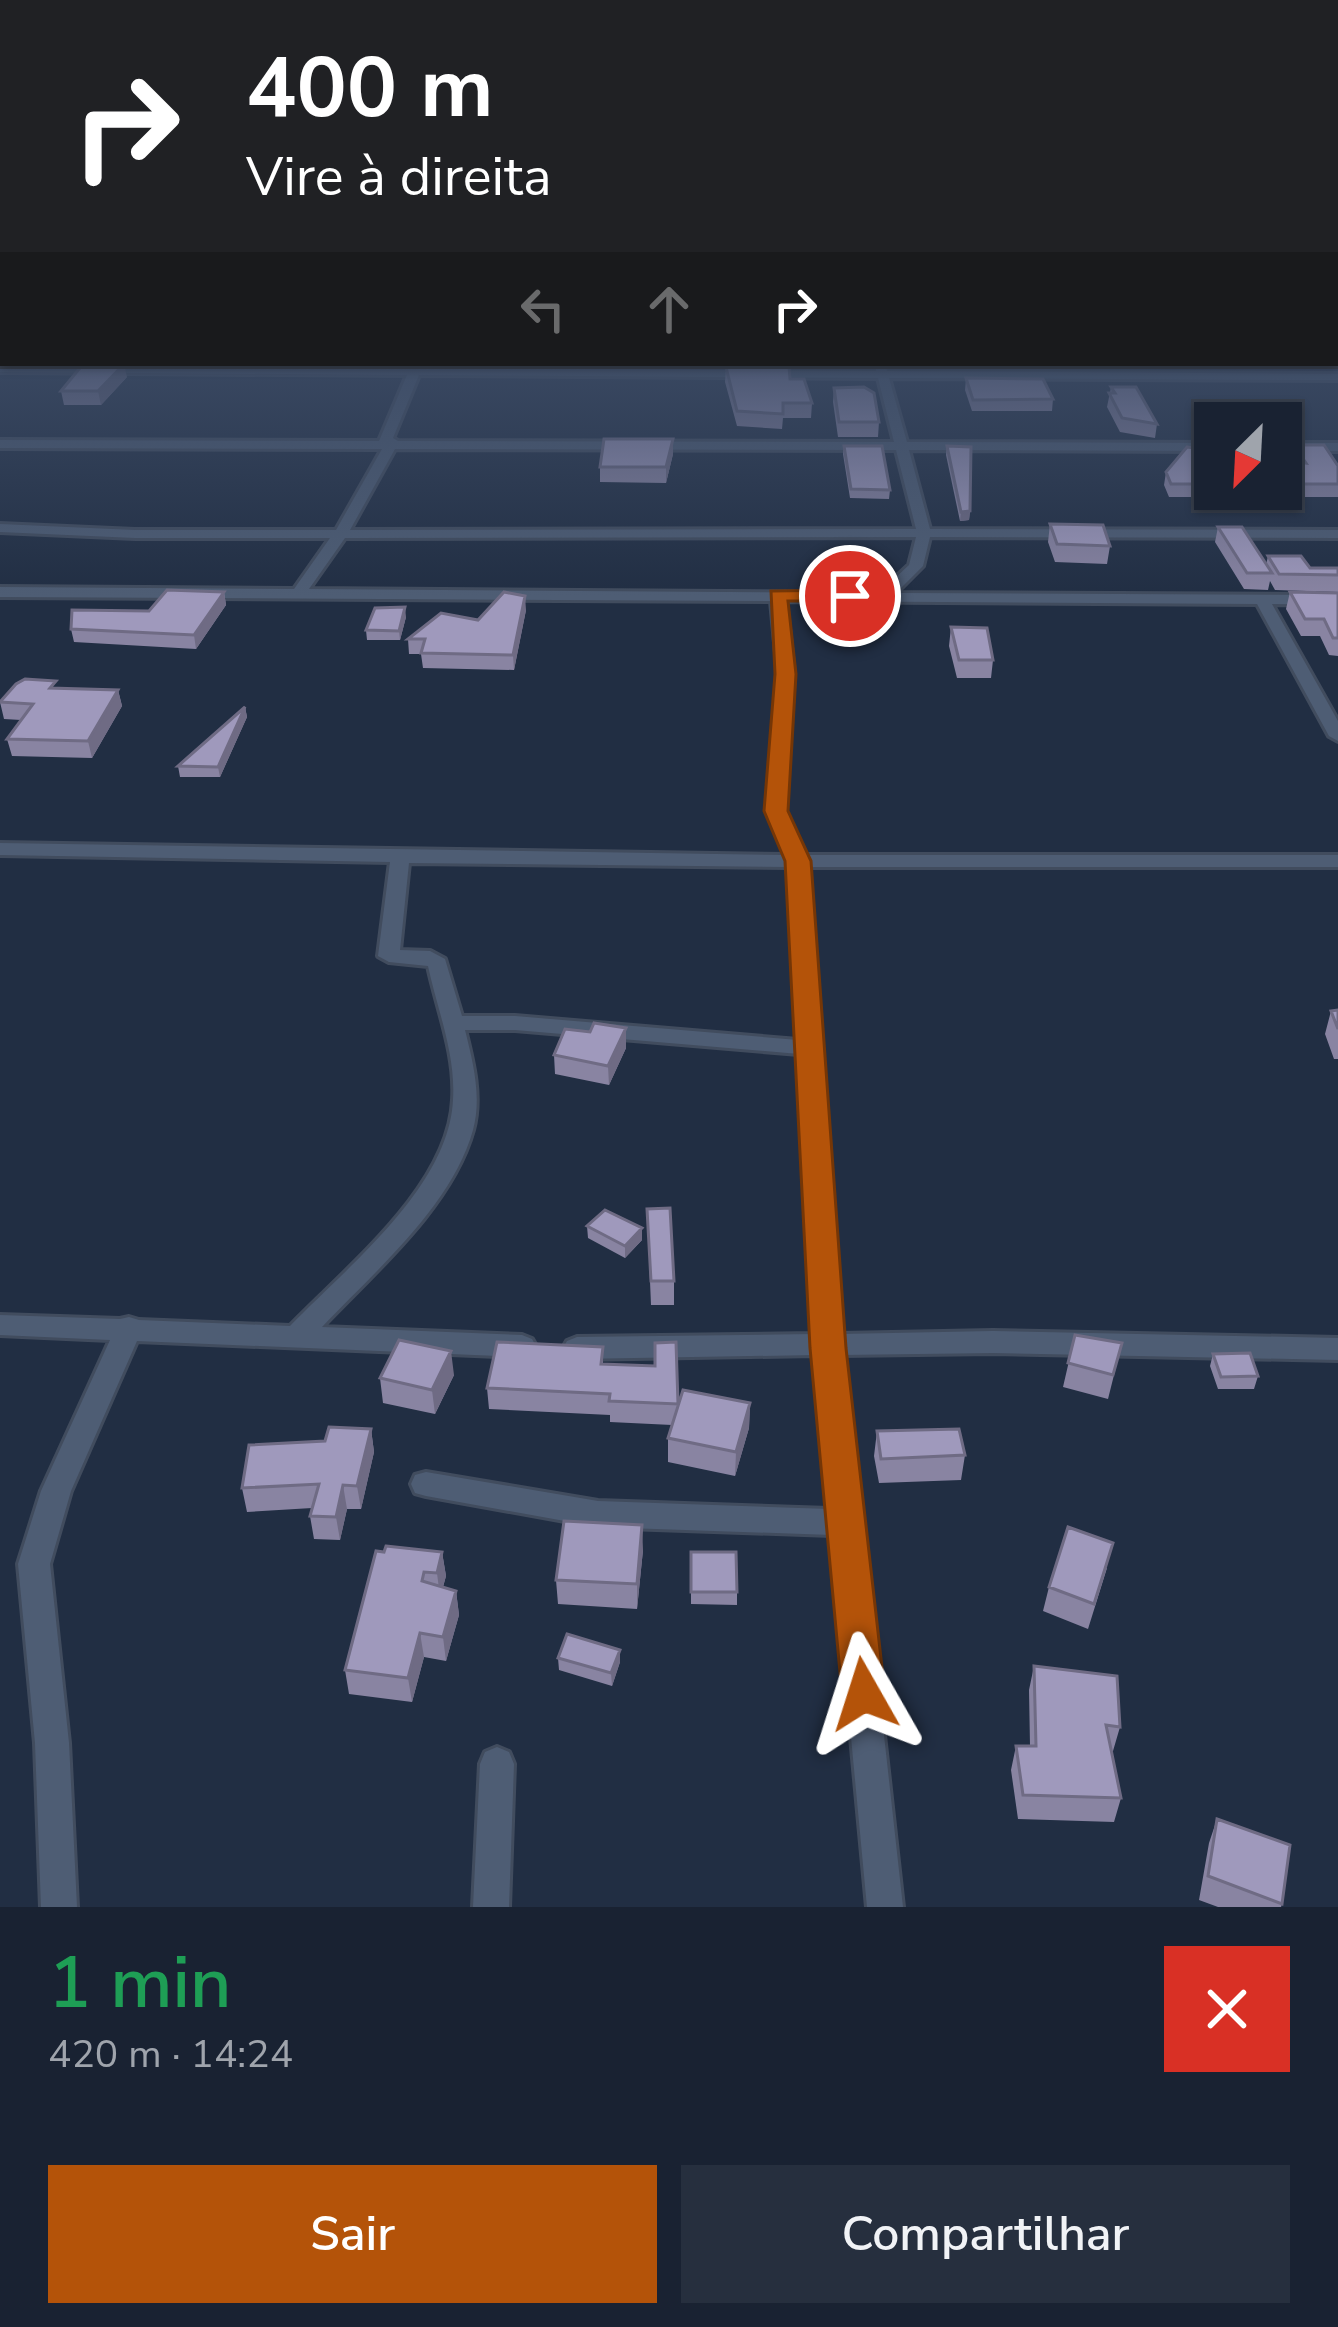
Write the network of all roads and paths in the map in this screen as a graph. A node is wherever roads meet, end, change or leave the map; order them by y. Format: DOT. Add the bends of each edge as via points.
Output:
graph roads {
  1 [pos="397,419"];
  2 [pos="895,419"];
  3 [pos="388,442"];
  4 [pos="0,444"];
  5 [pos="903,446"];
  6 [pos="1194,447"];
  7 [pos="1302,447"];
  8 [pos="1338,447"];
  9 [pos="0,528"];
  10 [pos="344,530"];
  11 [pos="924,533"];
  12 [pos="1338,534"];
  13 [pos="0,592"];
  14 [pos="299,592"];
  15 [pos="885,595"];
  16 [pos="778,596"];
  17 [pos="1262,599"];
  18 [pos="1338,600"];
  19 [pos="1338,736"];
  20 [pos="0,849"];
  21 [pos="400,857"];
  22 [pos="798,861"];
  23 [pos="1338,861"];
  24 [pos="451,1023"];
  25 [pos="810,1048"];
  26 [pos="0,1325"];
  27 [pos="129,1327"];
  28 [pos="299,1334"];
  29 [pos="828,1348"];
  30 [pos="1338,1349"];
  31 [pos="426,1484"];
  32 [pos="846,1523"];
  33 [pos="497,1764"];
  34 [pos="59,1907"];
  35 [pos="490,1907"];
  36 [pos="885,1907"];
  1 -- 3 [label="street"];
  2 -- 5 [label="street"];
  3 -- 4 [label="street"];
  3 -- 5 [label="street"];
  3 -- 10 [label="street"];
  5 -- 6 [label="street"];
  5 -- 11 [label="street"];
  7 -- 8 [label="street"];
  9 -- 10 [label="street"];
  10 -- 11 [label="street"];
  10 -- 14 [label="street"];
  11 -- 12 [label="street"];
  11 -- 15 [label="street" via="916,566"];
  13 -- 14 [label="street"];
  14 -- 16 [label="street"];
  15 -- 16 [label="street"];
  15 -- 17 [label="street"];
  16 -- 22 [label="street" via="785,674 776,811"];
  17 -- 18 [label="street"];
  17 -- 19 [label="street"];
  20 -- 21 [label="street"];
  21 -- 22 [label="street"];
  21 -- 24 [label="street" via="388,956 436,960"];
  22 -- 23 [label="street"];
  22 -- 25 [label="street"];
  24 -- 25 [label="street"];
  24 -- 28 [label="street" via="466,1100 446,1170"];
  25 -- 29 [label="street"];
  26 -- 27 [label="street"];
  27 -- 28 [label="street"];
  27 -- 34 [label="street" via="56,1491 34,1564"];
  28 -- 29 [label="street" via="552,1348"];
  29 -- 30 [label="street" via="993,1342"];
  29 -- 32 [label="street"];
  31 -- 32 [label="street" via="598,1514"];
  32 -- 36 [label="street"];
  33 -- 35 [label="street"];
}
